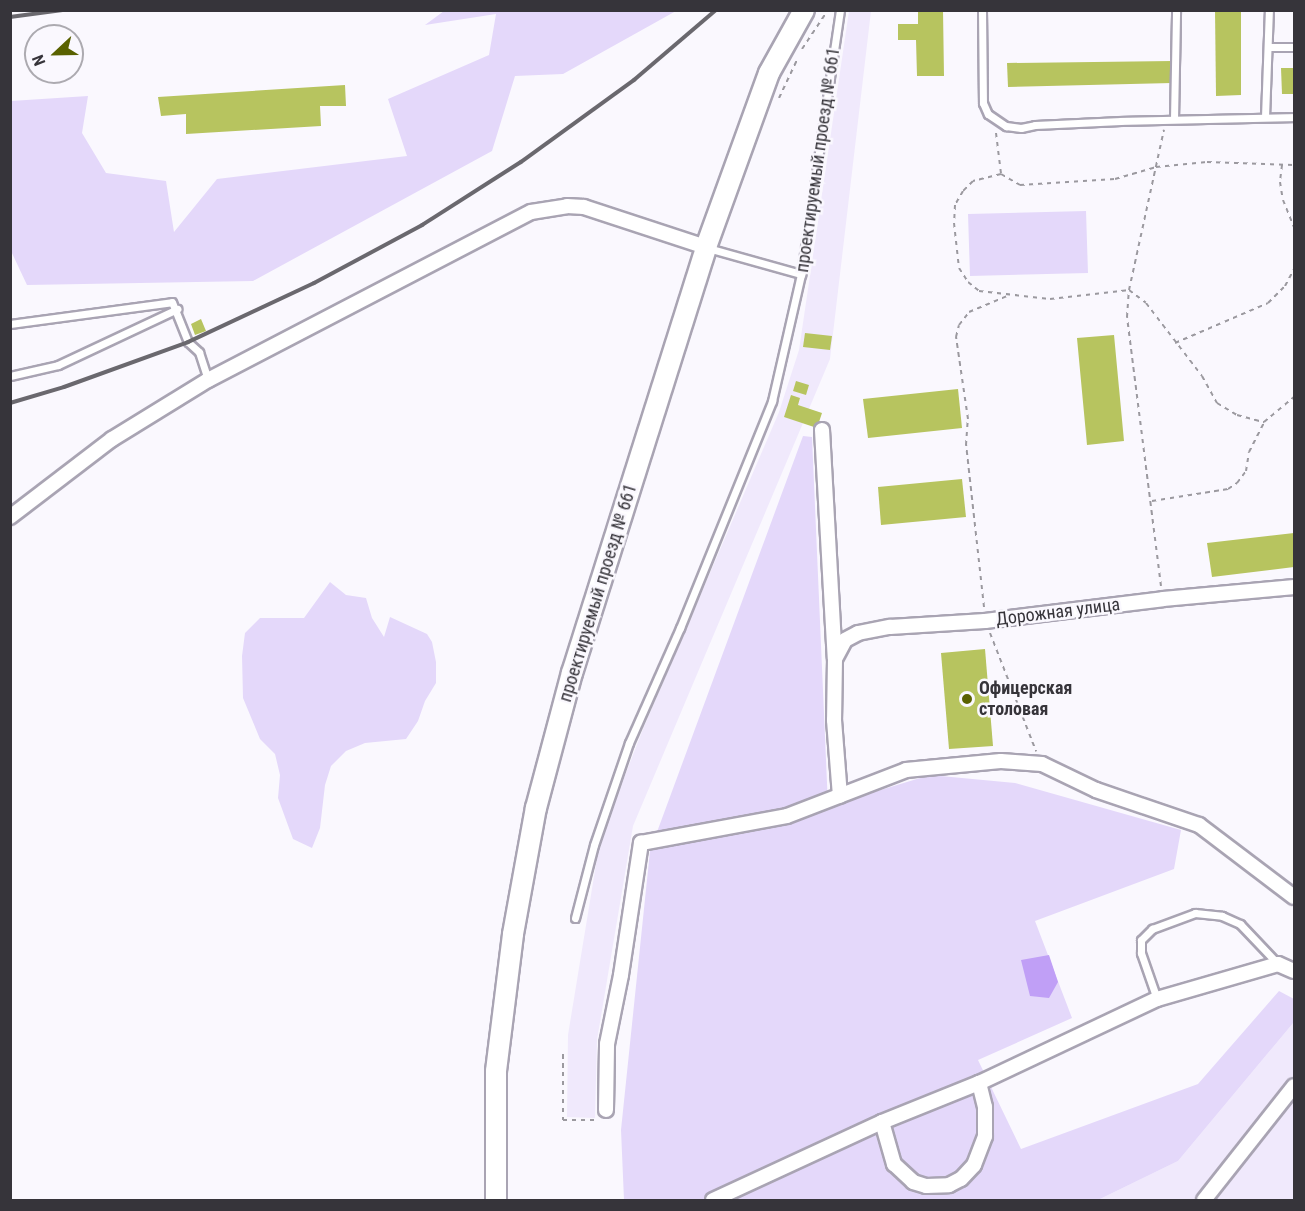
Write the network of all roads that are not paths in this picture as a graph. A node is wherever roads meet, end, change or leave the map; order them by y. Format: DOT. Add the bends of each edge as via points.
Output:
graph roads {
  1 [pos="804,10"];
  2 [pos="840,10"];
  3 [pos="982,10"];
  4 [pos="1176,10"];
  5 [pos="1269,10"];
  6 [pos="1268,47"];
  7 [pos="1294,47"];
  8 [pos="1264,117"];
  9 [pos="1294,117"];
  10 [pos="1174,119"];
  11 [pos="706,247"];
  12 [pos="801,274"];
  13 [pos="177,309"];
  14 [pos="10,324"];
  15 [pos="10,376"];
  16 [pos="208,380"];
  17 [pos="822,430"];
  18 [pos="10,517"];
  19 [pos="1294,587"];
  20 [pos="835,659"];
  21 [pos="840,796"];
  22 [pos="1294,897"];
  23 [pos="574,918"];
  24 [pos="1278,964"];
  25 [pos="1294,971"];
  26 [pos="1157,999"];
  27 [pos="979,1083"];
  28 [pos="1294,1086"];
  29 [pos="606,1110"];
  30 [pos="882,1122"];
  31 [pos="495,1200"];
  32 [pos="713,1200"];
  33 [pos="1204,1200"];
  1 -- 11 [label="main road, проектируемый проезд № 661" via="769,73"];
  2 -- 12 [label="lane, проектируемый проезд № 661"];
  3 -- 10 [label="lane" via="981,92 983,103 996,121 1021,128"];
  4 -- 10 [label="lane"];
  5 -- 6 [label="lane"];
  6 -- 7 [label="lane"];
  6 -- 8 [label="lane"];
  8 -- 9 [label="lane"];
  8 -- 10 [label="lane"];
  11 -- 12 [label="lane"];
  11 -- 16 [label="street" via="604,212 567,206 547,208 492,231"];
  11 -- 31 [label="main road, проектируемый проезд № 661" via="572,673 536,808 513,934 496,1071"];
  12 -- 23 [label="lane, проектируемый проезд № 661" via="772,401 680,628 628,743"];
  13 -- 14 [label="lane" via="172,302"];
  13 -- 15 [label="lane" via="58,365"];
  13 -- 16 [label="lane" via="188,342 199,352"];
  16 -- 18 [label="street" via="112,439"];
  17 -- 20 [label="street"];
  19 -- 20 [label="street, Дорожная улица" via="985,621 890,627 858,633 845,640"];
  20 -- 21 [label="street" via="834,720"];
  21 -- 22 [label="street" via="906,770 1001,761 1042,764 1096,790 1199,825"];
  21 -- 29 [label="street" via="787,816 641,843 607,1044"];
  24 -- 25 [label="street"];
  24 -- 26 [label="street"];
  24 -- 26 [label="lane" via="1240,924 1222,916 1195,913 1152,929 1142,940 1141,953"];
  26 -- 27 [label="street"];
  27 -- 30 [label="street"];
  27 -- 30 [label="street" via="985,1107 985,1136 974,1165 949,1185 913,1182 894,1164"];
  28 -- 33 [label="street"];
  30 -- 32 [label="street"];
}
